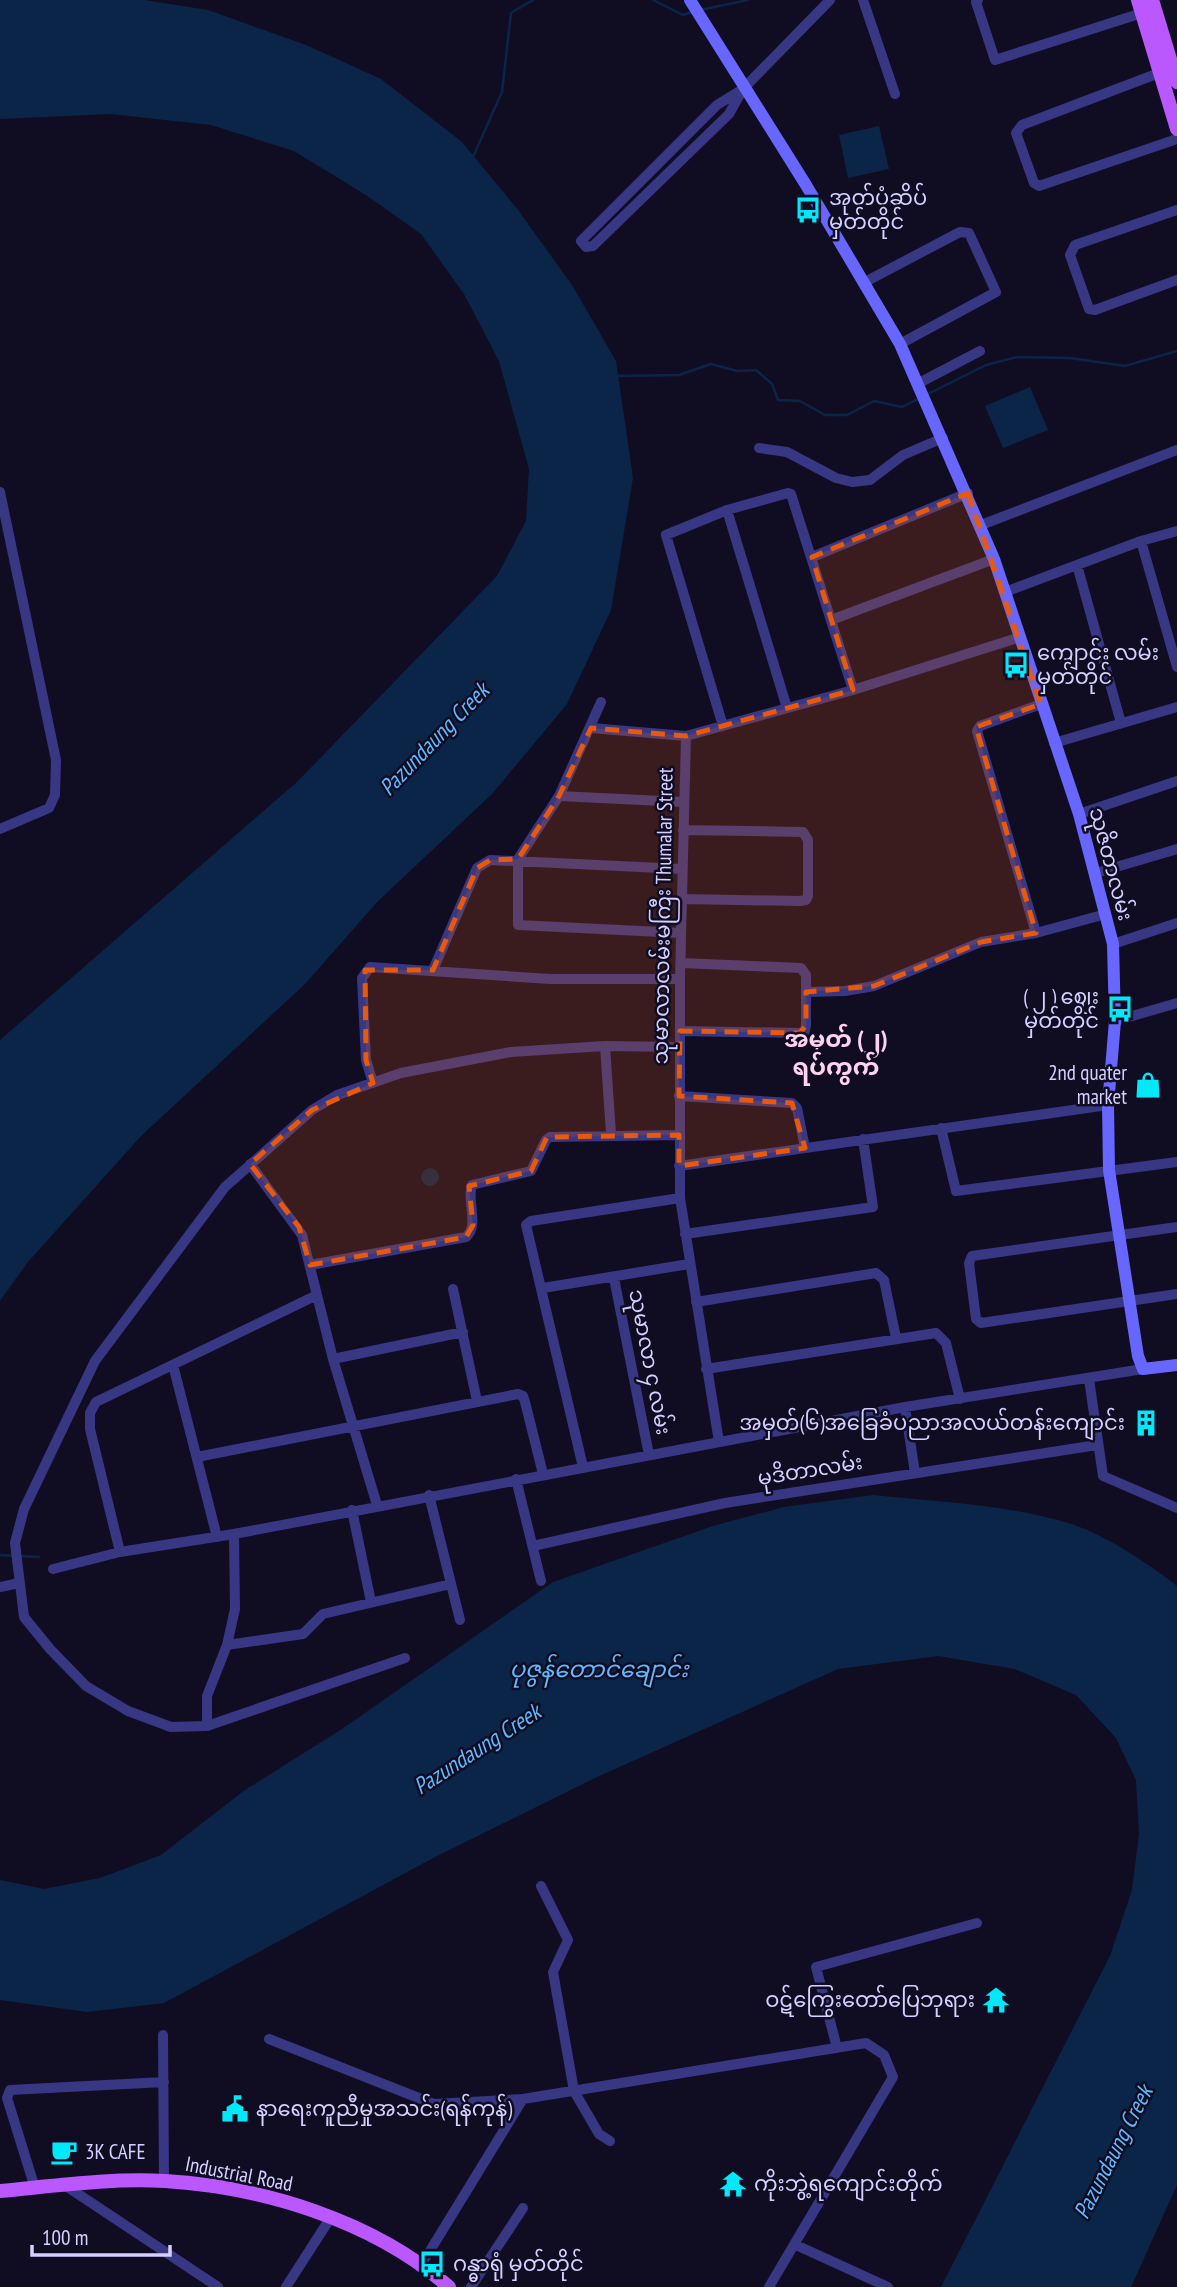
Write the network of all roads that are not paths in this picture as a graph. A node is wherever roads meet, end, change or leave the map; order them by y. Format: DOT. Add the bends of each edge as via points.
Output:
graph roads {
  1 [pos="830,0"];
  2 [pos="863,0"];
  3 [pos="978,0"];
  4 [pos="1152,0"];
  5 [pos="692,4"];
  6 [pos="1140,6"];
  7 [pos="1159,73"];
  8 [pos="1177,82"];
  9 [pos="743,89"];
  10 [pos="895,94"];
  11 [pos="1177,129"];
  12 [pos="683,139"];
  13 [pos="1177,139"];
  14 [pos="693,149"];
  15 [pos="1177,210"];
  16 [pos="1177,280"];
  17 [pos="865,282"];
  18 [pos="900,344"];
  19 [pos="979,351"];
  20 [pos="919,384"];
  21 [pos="943,438"];
  22 [pos="759,448"];
  23 [pos="1177,450"];
  24 [pos="0,492"];
  25 [pos="968,493"];
  26 [pos="727,510"];
  27 [pos="981,525"];
  28 [pos="1177,531"];
  29 [pos="1141,541"];
  30 [pos="812,557"];
  31 [pos="994,559"];
  32 [pos="1077,565"];
  33 [pos="1005,592"];
  34 [pos="831,620"];
  35 [pos="1020,637"];
  36 [pos="1177,667"];
  37 [pos="853,690"];
  38 [pos="601,702"];
  39 [pos="1041,704"];
  40 [pos="1177,707"];
  41 [pos="787,708"];
  42 [pos="1121,723"];
  43 [pos="723,726"];
  44 [pos="591,729"];
  45 [pos="686,736"];
  46 [pos="1054,743"];
  47 [pos="1177,780"];
  48 [pos="559,796"];
  49 [pos="684,802"];
  50 [pos="1079,814"];
  51 [pos="0,829"];
  52 [pos="683,830"];
  53 [pos="1177,849"];
  54 [pos="518,859"];
  55 [pos="682,869"];
  56 [pos="1096,873"];
  57 [pos="682,899"];
  58 [pos="1106,914"];
  59 [pos="1177,923"];
  60 [pos="681,933"];
  61 [pos="1036,933"];
  62 [pos="1113,944"];
  63 [pos="681,962"];
  64 [pos="433,970"];
  65 [pos="680,979"];
  66 [pos="806,992"];
  67 [pos="1177,1003"];
  68 [pos="1115,1021"];
  69 [pos="680,1031"];
  70 [pos="605,1046"];
  71 [pos="680,1047"];
  72 [pos="373,1083"];
  73 [pos="679,1096"];
  74 [pos="1108,1105"];
  75 [pos="941,1128"];
  76 [pos="611,1134"];
  77 [pos="679,1135"];
  78 [pos="863,1139"];
  79 [pos="805,1148"];
  80 [pos="1177,1162"];
  81 [pos="250,1164"];
  82 [pos="679,1166"];
  83 [pos="1109,1170"];
  84 [pos="680,1198"];
  85 [pos="1177,1227"];
  86 [pos="685,1234"];
  87 [pos="1119,1236"];
  88 [pos="689,1264"];
  89 [pos="310,1265"];
  90 [pos="614,1278"];
  91 [pos="543,1288"];
  92 [pos="453,1289"];
  93 [pos="1177,1294"];
  94 [pos="317,1295"];
  95 [pos="1129,1301"];
  96 [pos="696,1302"];
  97 [pos="463,1332"];
  98 [pos="896,1338"];
  99 [pos="333,1359"];
  100 [pos="1141,1362"];
  101 [pos="173,1365"];
  102 [pos="1177,1365"];
  103 [pos="706,1368"];
  104 [pos="1089,1380"];
  105 [pos="960,1399"];
  106 [pos="477,1401"];
  107 [pos="905,1407"];
  108 [pos="354,1427"];
  109 [pos="719,1442"];
  110 [pos="1097,1445"];
  111 [pos="649,1455"];
  112 [pos="197,1457"];
  113 [pos="583,1467"];
  114 [pos="915,1473"];
  115 [pos="543,1474"];
  116 [pos="516,1479"];
  117 [pos="429,1495"];
  118 [pos="377,1505"];
  119 [pos="1177,1508"];
  120 [pos="352,1510"];
  121 [pos="234,1534"];
  122 [pos="217,1537"];
  123 [pos="533,1546"];
  124 [pos="120,1552"];
  125 [pos="53,1569"];
  126 [pos="541,1581"];
  127 [pos="19,1583"];
  128 [pos="451,1584"];
  129 [pos="0,1587"];
  130 [pos="371,1602"];
  131 [pos="460,1620"];
  132 [pos="227,1645"];
  133 [pos="405,1658"];
  134 [pos="207,1726"];
  135 [pos="541,1886"];
  136 [pos="977,1923"];
  137 [pos="163,2035"];
  138 [pos="269,2039"];
  139 [pos="837,2048"];
  140 [pos="164,2082"];
  141 [pos="573,2091"];
  142 [pos="523,2099"];
  143 [pos="610,2141"];
  144 [pos="164,2181"];
  145 [pos="66,2186"];
  146 [pos="35,2188"];
  147 [pos="0,2191"];
  148 [pos="523,2208"];
  149 [pos="331,2217"];
  150 [pos="796,2245"];
  151 [pos="420,2267"];
  152 [pos="218,2287"];
  153 [pos="286,2287"];
  154 [pos="449,2287"];
  155 [pos="471,2287"];
  156 [pos="769,2287"];
  157 [pos="888,2287"];
  1 -- 9 [label="street"];
  2 -- 10 [label="street"];
  3 -- 6 [label="street" via="995,61"];
  4 -- 8 [label="main road"];
  5 -- 9 [label="main road"];
  6 -- 7 [label="main road"];
  7 -- 11 [label="main road"];
  7 -- 13 [label="street" via="1017,128 1034,183 1039,186"];
  9 -- 12 [label="street" via="717,105"];
  9 -- 14 [label="street" via="729,114"];
  9 -- 17 [label="main road"];
  12 -- 14 [label="street"];
  12 -- 14 [label="street" via="581,241 586,247 593,246"];
  15 -- 16 [label="street" via="1070,249 1089,309"];
  17 -- 18 [label="main road"];
  17 -- 18 [label="street" via="965,230 996,292"];
  18 -- 20 [label="main road"];
  19 -- 20 [label="street"];
  20 -- 21 [label="main road, သုဇိတာလမ်း"];
  21 -- 22 [label="street" via="903,455 870,480 852,482 787,452"];
  21 -- 25 [label="main road, သုဇိတာလမ်း"];
  23 -- 27 [label="street"];
  24 -- 51 [label="street" via="57,776 54,803 49,808"];
  25 -- 27 [label="main road, သုဇိတာလမ်း"];
  25 -- 30 [label="street"];
  26 -- 30 [label="street" via="791,494"];
  26 -- 41 [label="street"];
  26 -- 43 [label="street" via="666,535"];
  27 -- 31 [label="main road, သုဇိတာလမ်း"];
  28 -- 29 [label="street"];
  29 -- 32 [label="street"];
  29 -- 36 [label="street"];
  30 -- 34 [label="street"];
  31 -- 33 [label="main road, သုဇိတာလမ်း"];
  31 -- 34 [label="street"];
  32 -- 33 [label="street"];
  32 -- 42 [label="street"];
  33 -- 35 [label="main road, သုဇိတာလမ်း"];
  34 -- 37 [label="street"];
  35 -- 37 [label="street"];
  35 -- 39 [label="main road, သုဇိတာလမ်း"];
  37 -- 41 [label="street"];
  38 -- 44 [label="street"];
  39 -- 46 [label="main road, သုဇိတာလမ်း"];
  39 -- 61 [label="street" via="977,731"];
  40 -- 42 [label="street"];
  41 -- 43 [label="street"];
  42 -- 46 [label="street"];
  43 -- 45 [label="street"];
  44 -- 45 [label="street"];
  44 -- 48 [label="street"];
  45 -- 49 [label="street, သုမာလာလမ်းမကြီး Thumalar Street"];
  46 -- 50 [label="main road, သုဇိတာလမ်း"];
  47 -- 50 [label="street"];
  48 -- 49 [label="street"];
  48 -- 54 [label="street"];
  49 -- 52 [label="street, သုမာလာလမ်းမကြီး Thumalar Street"];
  50 -- 56 [label="main road, သုဇိတာလမ်း"];
  52 -- 55 [label="street, သုမာလာလမ်းမကြီး Thumalar Street"];
  52 -- 57 [label="street" via="803,832 808,840 806,900"];
  53 -- 56 [label="street"];
  54 -- 55 [label="street"];
  54 -- 60 [label="street" via="518,925"];
  54 -- 64 [label="street" via="490,860 477,868"];
  55 -- 57 [label="street, သုမာလာလမ်းမကြီး Thumalar Street"];
  56 -- 58 [label="main road, သုဇိတာလမ်း"];
  57 -- 60 [label="street, သုမာလာလမ်းမကြီး Thumalar Street"];
  58 -- 61 [label="street"];
  58 -- 62 [label="main road, သုဇိတာလမ်း"];
  59 -- 62 [label="street"];
  60 -- 63 [label="street, သုမာလာလမ်းမကြီး Thumalar Street"];
  61 -- 66 [label="street" via="971,945 874,986"];
  62 -- 68 [label="main road, သုဇိတာလမ်း"];
  63 -- 65 [label="street, သုမာလာလမ်းမကြီး Thumalar Street"];
  63 -- 66 [label="street" via="801,968"];
  64 -- 65 [label="street" via="550,979"];
  64 -- 72 [label="street" via="370,967 365,971 366,1060"];
  65 -- 69 [label="street, သုမာလာလမ်းမကြီး Thumalar Street"];
  66 -- 69 [label="street" via="805,1031"];
  67 -- 68 [label="street"];
  68 -- 74 [label="main road, သုဇိတာလမ်း"];
  69 -- 71 [label="street, သုမာလာလမ်းမကြီး Thumalar Street"];
  70 -- 71 [label="street"];
  70 -- 72 [label="street" via="511,1052 401,1073"];
  70 -- 76 [label="street"];
  71 -- 73 [label="street, သုမာလာလမ်းမကြီး Thumalar Street"];
  72 -- 81 [label="street" via="312,1110"];
  73 -- 77 [label="street, သုမာလာလမ်းမကြီး Thumalar Street"];
  73 -- 79 [label="street" via="792,1103"];
  74 -- 75 [label="street"];
  74 -- 83 [label="main road, သုဇိတာလမ်း"];
  75 -- 78 [label="street"];
  75 -- 83 [label="street" via="954,1191"];
  76 -- 77 [label="street"];
  76 -- 89 [label="street" via="550,1137 531,1171 472,1185 472,1225 466,1237"];
  77 -- 82 [label="street, သုမာလာလမ်းမကြီး Thumalar Street"];
  78 -- 79 [label="street"];
  78 -- 86 [label="street" via="873,1207"];
  79 -- 82 [label="street"];
  80 -- 83 [label="street"];
  81 -- 89 [label="street" via="299,1227"];
  81 -- 127 [label="street" via="225,1187 95,1361 24,1509 15,1549"];
  82 -- 84 [label="street, သုမာလာလမ်းမကြီး Thumalar Street"];
  83 -- 87 [label="main road, သုဇိတာလမ်း"];
  84 -- 86 [label="street, သုမာလာလမ်းမကြီး Thumalar Street"];
  84 -- 91 [label="street" via="531,1221 526,1225"];
  85 -- 87 [label="street"];
  86 -- 88 [label="street, သုမာလာလမ်းမကြီး Thumalar Street"];
  87 -- 95 [label="main road, သုဇိတာလမ်း"];
  87 -- 95 [label="street" via="972,1256 969,1263 978,1322"];
  88 -- 90 [label="street"];
  88 -- 96 [label="street, သုမာလာလမ်းမကြီး Thumalar Street"];
  89 -- 94 [label="street"];
  90 -- 91 [label="street"];
  90 -- 111 [label="street, သုမာလာ ၄ လမ်း"];
  91 -- 113 [label="street"];
  92 -- 97 [label="street"];
  93 -- 95 [label="street"];
  94 -- 99 [label="street"];
  94 -- 101 [label="street"];
  95 -- 100 [label="main road, သုဇိတာလမ်း"];
  96 -- 98 [label="street" via="876,1273 884,1280"];
  96 -- 103 [label="street, သုမာလာလမ်းမကြီး Thumalar Street"];
  97 -- 99 [label="street"];
  97 -- 106 [label="street"];
  98 -- 103 [label="street"];
  98 -- 105 [label="street" via="941,1335"];
  99 -- 108 [label="street"];
  100 -- 102 [label="main road"];
  100 -- 104 [label="street"];
  101 -- 112 [label="street"];
  101 -- 124 [label="street" via="96,1402 90,1413"];
  103 -- 109 [label="street, သုမာလာလမ်းမကြီး Thumalar Street"];
  104 -- 105 [label="street"];
  104 -- 110 [label="street"];
  105 -- 107 [label="street"];
  106 -- 108 [label="street"];
  106 -- 115 [label="street" via="523,1396"];
  107 -- 109 [label="street"];
  107 -- 114 [label="street"];
  108 -- 112 [label="street"];
  108 -- 118 [label="street"];
  109 -- 111 [label="street"];
  110 -- 114 [label="street, မုဒိတာလမ်း"];
  110 -- 119 [label="street" via="1107,1479"];
  111 -- 113 [label="street"];
  112 -- 122 [label="street"];
  113 -- 115 [label="street"];
  114 -- 123 [label="street, မုဒိတာလမ်း" via="725,1503"];
  115 -- 116 [label="street"];
  116 -- 117 [label="street"];
  116 -- 123 [label="street"];
  117 -- 118 [label="street"];
  117 -- 128 [label="street"];
  118 -- 120 [label="street"];
  120 -- 121 [label="street"];
  120 -- 130 [label="street"];
  121 -- 122 [label="street"];
  121 -- 132 [label="street" via="235,1609"];
  122 -- 124 [label="street"];
  123 -- 126 [label="street"];
  124 -- 125 [label="street"];
  127 -- 129 [label="street"];
  127 -- 134 [label="street" via="24,1617 86,1686 128,1711 171,1727"];
  128 -- 130 [label="street"];
  128 -- 131 [label="street"];
  130 -- 132 [label="street" via="323,1614 303,1634"];
  132 -- 134 [label="street" via="207,1696"];
  133 -- 134 [label="street"];
  135 -- 141 [label="street" via="568,1940 553,1972"];
  136 -- 139 [label="street" via="816,1967"];
  137 -- 140 [label="street"];
  138 -- 142 [label="street" via="434,2104"];
  139 -- 141 [label="street"];
  139 -- 150 [label="street" via="866,2043 884,2055 893,2077"];
  140 -- 144 [label="street"];
  140 -- 146 [label="street" via="9,2090 7,2098"];
  141 -- 142 [label="street"];
  141 -- 143 [label="street" via="599,2134"];
  142 -- 151 [label="street"];
  144 -- 145 [label="main road, Industrial Road"];
  144 -- 149 [label="main road, Industrial Road" via="262,2195"];
  145 -- 146 [label="main road, Industrial Road"];
  145 -- 152 [label="street"];
  146 -- 147 [label="main road, Industrial Road"];
  148 -- 155 [label="street"];
  149 -- 151 [label="main road, Industrial Road"];
  149 -- 153 [label="street"];
  150 -- 156 [label="street"];
  150 -- 157 [label="street"];
  151 -- 154 [label="main road, Industrial Road"];
}
